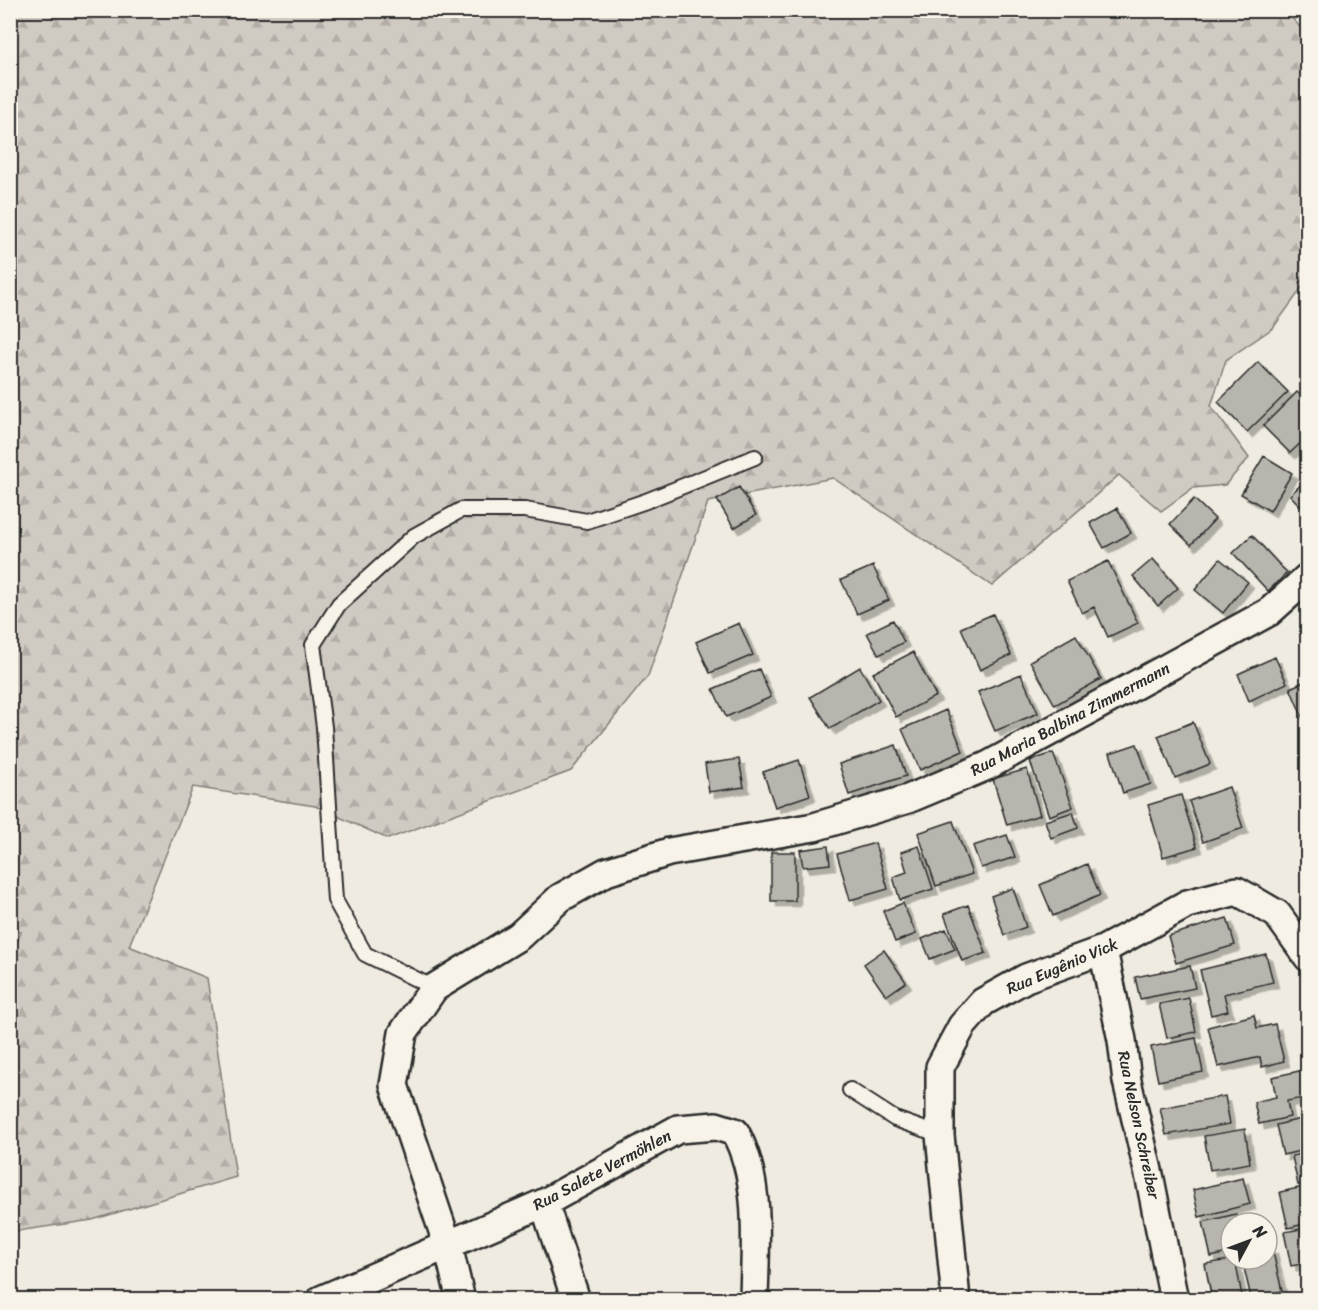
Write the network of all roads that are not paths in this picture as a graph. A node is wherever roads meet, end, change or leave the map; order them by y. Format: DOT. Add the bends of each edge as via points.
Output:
graph roads {
  1 [pos="755,457"];
  2 [pos="1308,577"];
  3 [pos="1103,950"];
  4 [pos="1308,957"];
  5 [pos="434,988"];
  6 [pos="850,1090"];
  7 [pos="940,1135"];
  8 [pos="544,1203"];
  9 [pos="448,1246"];
  10 [pos="321,1299"];
  11 [pos="461,1299"];
  12 [pos="576,1299"];
  13 [pos="754,1299"];
  14 [pos="956,1299"];
  15 [pos="1174,1299"];
  1 -- 5 [label="lane" via="587,521 525,510 461,510 414,536 339,604 313,645 324,727 335,900 365,954"];
  2 -- 5 [label="street, Rua Maria Balbina Zimmermann" via="1269,612 987,766 908,799 814,827 669,852 606,872 560,898 519,936"];
  3 -- 4 [label="street, Rua Eugênio Vick" via="1187,904 1237,891 1277,914"];
  3 -- 7 [label="street, Rua Eugênio Vick" via="1026,978 983,1002 962,1026 940,1067"];
  3 -- 15 [label="street, Rua Nelson Schreiber" via="1122,1040 1126,1081"];
  5 -- 9 [label="street, Rua Maria Balbina Zimmermann" via="403,1033 394,1085"];
  6 -- 7 [label="lane" via="895,1119"];
  7 -- 14 [label="street, Rua Eugênio Vick"];
  8 -- 9 [label="street, Rua Salete Vermöhlen"];
  8 -- 12 [label="street"];
  8 -- 13 [label="street, Rua Salete Vermöhlen" via="678,1129 716,1126 735,1132 744,1149 752,1182"];
  9 -- 10 [label="street, Rua Salete Vermöhlen"];
  9 -- 11 [label="street, Rua Maria Balbina Zimmermann"];
}
